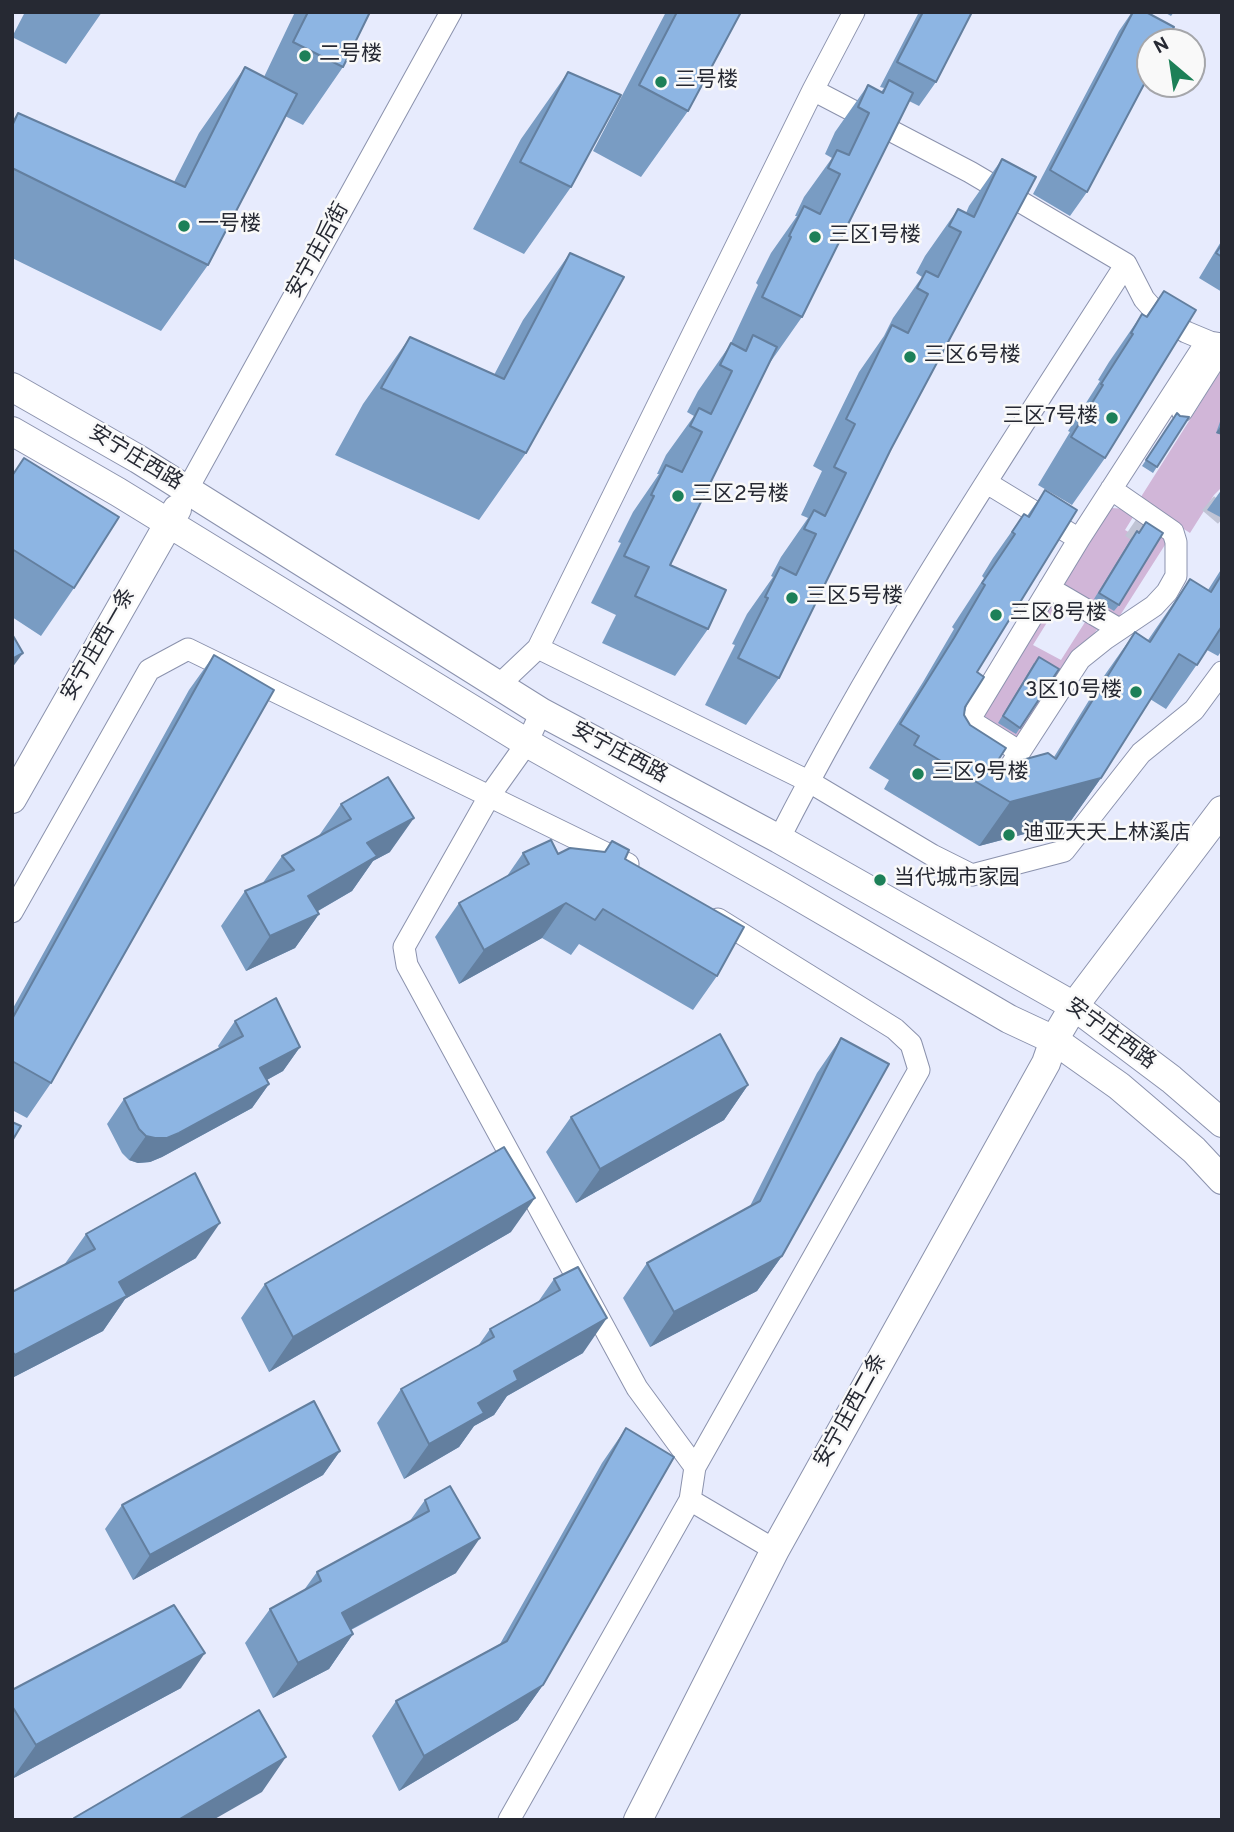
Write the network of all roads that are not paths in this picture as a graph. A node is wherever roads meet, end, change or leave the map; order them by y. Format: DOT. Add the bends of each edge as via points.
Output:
graph roads {
  1 [pos="451,12"];
  2 [pos="855,12"];
  3 [pos="813,90"];
  4 [pos="1126,264"];
  5 [pos="1217,344"];
  6 [pos="12,387"];
  7 [pos="1182,411"];
  8 [pos="12,431"];
  9 [pos="987,483"];
  10 [pos="1111,489"];
  11 [pos="187,490"];
  12 [pos="169,524"];
  13 [pos="1079,539"];
  14 [pos="1049,588"];
  15 [pos="1119,629"];
  16 [pos="538,648"];
  17 [pos="1222,672"];
  18 [pos="499,685"];
  19 [pos="541,712"];
  20 [pos="969,720"];
  21 [pos="527,743"];
  22 [pos="1020,752"];
  23 [pos="956,764"];
  24 [pos="976,777"];
  25 [pos="808,781"];
  26 [pos="490,795"];
  27 [pos="12,799"];
  28 [pos="1222,810"];
  29 [pos="779,839"];
  30 [pos="640,870"];
  31 [pos="698,906"];
  32 [pos="12,912"];
  33 [pos="1074,1006"];
  34 [pos="1054,1040"];
  35 [pos="1222,1123"];
  36 [pos="1222,1180"];
  37 [pos="695,1467"];
  38 [pos="690,1500"];
  39 [pos="775,1550"];
  40 [pos="509,1820"];
  41 [pos="638,1820"];
  1 -- 11 [label="street, 安宁庄后街"];
  2 -- 3 [label="street"];
  3 -- 4 [label="street" via="970,172"];
  3 -- 16 [label="street"];
  4 -- 5 [label="street" via="1144,299 1159,316"];
  4 -- 9 [label="street"];
  5 -- 7 [label="street"];
  5 -- 10 [label="street"];
  6 -- 11 [label="main road, 安宁庄西路"];
  8 -- 12 [label="main road, 安宁庄西路"];
  9 -- 13 [label="street"];
  9 -- 25 [label="street"];
  10 -- 13 [label="street"];
  10 -- 15 [label="street" via="1136,519 1173,532 1176,542 1176,576 1167,592"];
  11 -- 12 [label="main road, 安宁庄西一条"];
  11 -- 18 [label="main road, 安宁庄西路"];
  12 -- 21 [label="main road, 安宁庄西路"];
  12 -- 27 [label="main road, 安宁庄西一条"];
  13 -- 14 [label="street"];
  14 -- 15 [label="street"];
  14 -- 20 [label="street"];
  15 -- 22 [label="street" via="1080,659"];
  16 -- 18 [label="street"];
  16 -- 25 [label="street"];
  17 -- 25 [label="street" via="1194,710 1141,753 1064,851 972,875"];
  18 -- 19 [label="main road, 安宁庄西路"];
  19 -- 21 [label="street"];
  19 -- 29 [label="main road, 安宁庄西路"];
  20 -- 22 [label="street"];
  20 -- 23 [label="street" via="946,758"];
  21 -- 26 [label="street"];
  21 -- 34 [label="main road, 安宁庄西路" via="1009,1019"];
  22 -- 24 [label="street" via="996,789"];
  25 -- 29 [label="street"];
  26 -- 30 [label="street"];
  26 -- 32 [label="street" via="188,649 149,670"];
  26 -- 37 [label="street" via="404,947 407,965 637,1388"];
  28 -- 33 [label="main road, 安宁庄西二条"];
  29 -- 33 [label="main road, 安宁庄西路"];
  31 -- 37 [label="street" via="895,1029 911,1044 919,1070"];
  33 -- 34 [label="main road, 安宁庄西二条"];
  33 -- 35 [label="main road, 安宁庄西路"];
  34 -- 36 [label="main road, 安宁庄西路" via="1119,1086"];
  34 -- 39 [label="main road, 安宁庄西二条" via="1046,1063"];
  37 -- 38 [label="street"];
  38 -- 39 [label="street"];
  38 -- 40 [label="street"];
  39 -- 41 [label="main road, 安宁庄西二条"];
}
